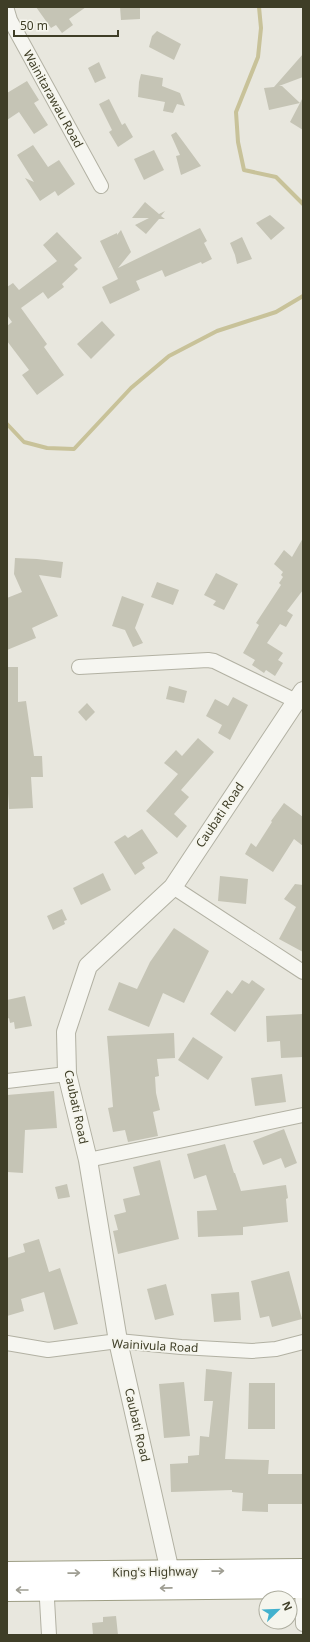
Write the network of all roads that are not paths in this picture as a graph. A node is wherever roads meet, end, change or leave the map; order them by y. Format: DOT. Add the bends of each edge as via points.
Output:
graph roads {
  1 [pos="7,10"];
  2 [pos="101,186"];
  3 [pos="79,667"];
  4 [pos="299,696"];
  5 [pos="173,887"];
  6 [pos="303,972"];
  7 [pos="67,1074"];
  8 [pos="7,1081"];
  9 [pos="303,1115"];
  10 [pos="88,1160"];
  11 [pos="118,1341"];
  12 [pos="303,1342"];
  13 [pos="7,1343"];
  14 [pos="170,1572"];
  15 [pos="7,1573"];
  16 [pos="302,1578"];
  17 [pos="46,1581"];
  18 [pos="7,1590"];
  19 [pos="303,1624"];
  20 [pos="49,1635"];
  1 -- 2 [label="street, Wainitarawau Road" via="10,20"];
  3 -- 4 [label="street" via="208,660"];
  4 -- 5 [label="street, Caubati Road"];
  5 -- 6 [label="street"];
  5 -- 7 [label="street, Caubati Road" via="88,966 66,1032"];
  7 -- 8 [label="street"];
  7 -- 10 [label="street, Caubati Road"];
  9 -- 10 [label="street"];
  10 -- 11 [label="street, Caubati Road"];
  11 -- 12 [label="street, Wainivula Road" via="252,1351 276,1349"];
  11 -- 13 [label="street, Wainivula Road" via="48,1350"];
  11 -- 14 [label="street, Caubati Road"];
  14 -- 16 [label="highway, King's Highway, one-way"];
  17 -- 14 [label="highway, King's Highway, one-way"];
  15 -- 17 [label="highway, King's Highway"];
  16 -- 17 [label="highway, King's Highway, one-way"];
  16 -- 19 [label="street"];
  17 -- 18 [label="highway, King's Highway, one-way"];
  17 -- 20 [label="street"];
}
